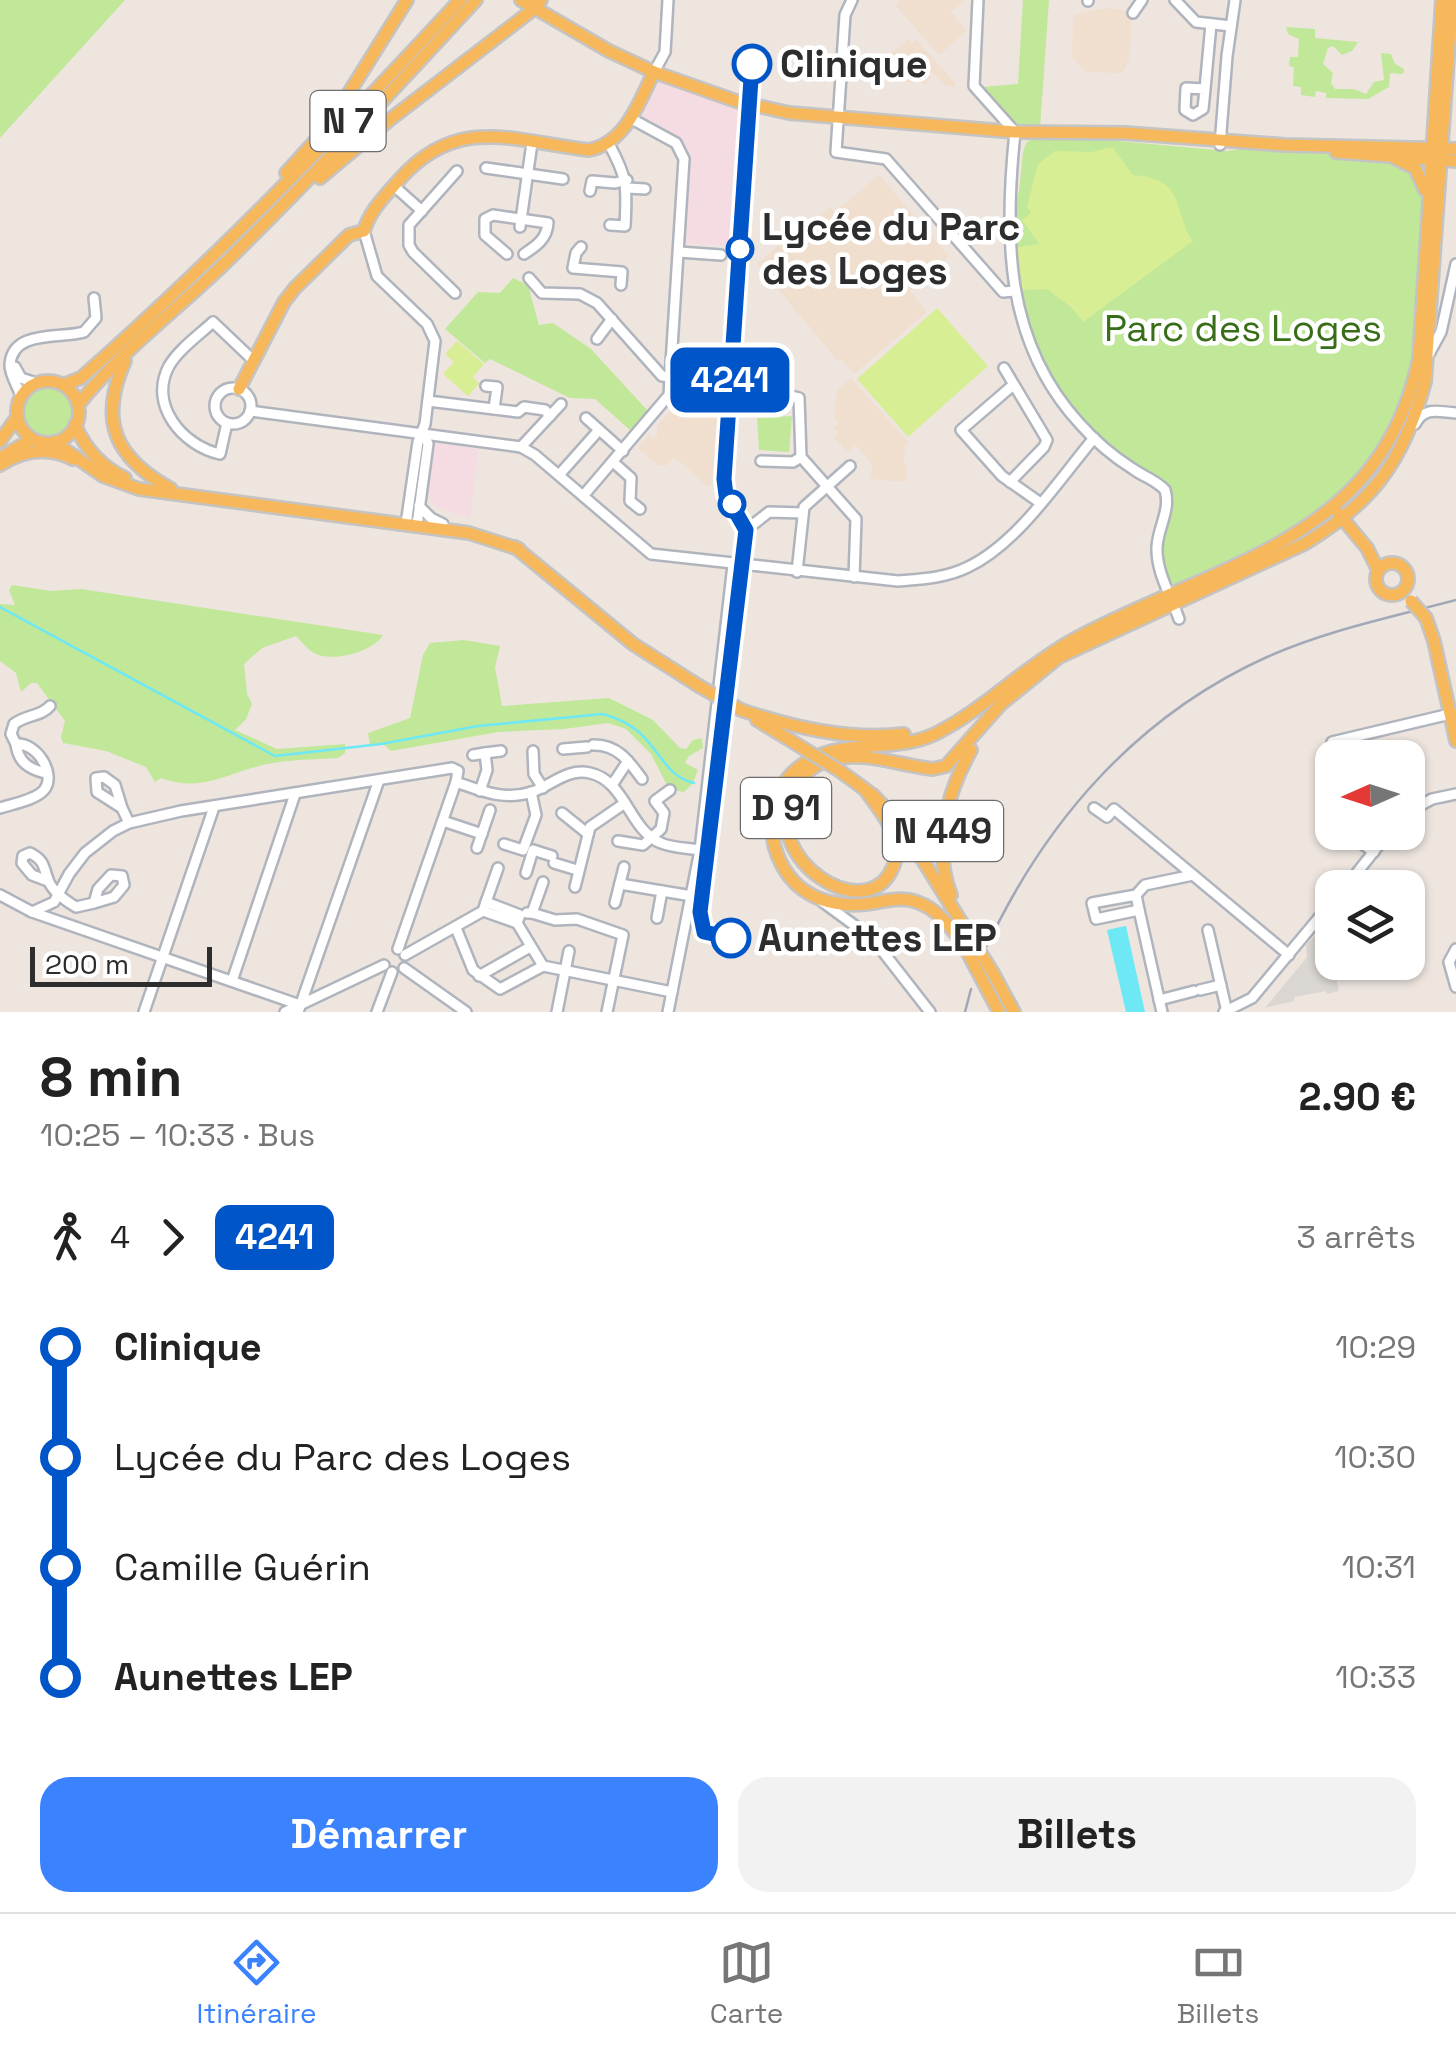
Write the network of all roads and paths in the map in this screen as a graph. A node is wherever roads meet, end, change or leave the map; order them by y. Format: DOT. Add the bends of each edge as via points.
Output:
graph roads {
  1 [pos="407,0"];
  2 [pos="460,0"];
  3 [pos="476,0"];
  4 [pos="521,0"];
  5 [pos="668,0"];
  6 [pos="852,0"];
  7 [pos="978,0"];
  8 [pos="1142,0"];
  9 [pos="1236,0"];
  10 [pos="1442,0"];
  11 [pos="1452,0"];
  12 [pos="1177,1"];
  13 [pos="538,4"];
  14 [pos="1133,13"];
  15 [pos="1210,24"];
  16 [pos="1231,26"];
  17 [pos="842,65"];
  18 [pos="876,67"];
  19 [pos="654,72"];
  20 [pos="1205,89"];
  21 [pos="838,117"];
  22 [pos="630,118"];
  23 [pos="1439,124"];
  24 [pos="1015,132"];
  25 [pos="1220,142"];
  26 [pos="532,143"];
  27 [pos="610,144"];
  28 [pos="1405,146"];
  29 [pos="1456,148"];
  30 [pos="1436,153"];
  31 [pos="1392,156"];
  32 [pos="1456,163"];
  33 [pos="486,168"];
  34 [pos="457,171"];
  35 [pos="528,174"];
  36 [pos="563,179"];
  37 [pos="1438,182"];
  38 [pos="627,184"];
  39 [pos="394,186"];
  40 [pos="645,189"];
  41 [pos="590,191"];
  42 [pos="1428,205"];
  43 [pos="422,211"];
  44 [pos="521,223"];
  45 [pos="610,225"];
  46 [pos="259,229"];
  47 [pos="364,231"];
  48 [pos="233,237"];
  49 [pos="582,247"];
  50 [pos="679,252"];
  51 [pos="506,254"];
  52 [pos="524,254"];
  53 [pos="721,255"];
  54 [pos="623,258"];
  55 [pos="1456,264"];
  56 [pos="622,272"];
  57 [pos="529,278"];
  58 [pos="621,285"];
  59 [pos="1434,286"];
  60 [pos="1014,292"];
  61 [pos="455,294"];
  62 [pos="94,298"];
  63 [pos="1446,300"];
  64 [pos="612,319"];
  65 [pos="596,339"];
  66 [pos="128,352"];
  67 [pos="1429,354"];
  68 [pos="12,360"];
  69 [pos="254,361"];
  70 [pos="1004,368"];
  71 [pos="671,378"];
  72 [pos="718,381"];
  73 [pos="1425,382"];
  74 [pos="36,383"];
  75 [pos="63,385"];
  76 [pos="1012,386"];
  77 [pos="239,388"];
  78 [pos="508,389"];
  79 [pos="783,391"];
  80 [pos="22,396"];
  81 [pos="428,401"];
  82 [pos="561,404"];
  83 [pos="78,405"];
  84 [pos="494,409"];
  85 [pos="1430,410"];
  86 [pos="250,411"];
  87 [pos="1456,413"];
  88 [pos="550,416"];
  89 [pos="17,417"];
  90 [pos="586,418"];
  91 [pos="227,424"];
  92 [pos="75,425"];
  93 [pos="599,430"];
  94 [pos="424,434"];
  95 [pos="1408,435"];
  96 [pos="1094,438"];
  97 [pos="32,439"];
  98 [pos="0,441"];
  99 [pos="54,442"];
  100 [pos="521,447"];
  101 [pos="623,451"];
  102 [pos="800,457"];
  103 [pos="0,458"];
  104 [pos="613,462"];
  105 [pos="761,462"];
  106 [pos="0,466"];
  107 [pos="850,466"];
  108 [pos="90,467"];
  109 [pos="559,475"];
  110 [pos="1010,482"];
  111 [pos="828,487"];
  112 [pos="152,490"];
  113 [pos="179,494"];
  114 [pos="583,496"];
  115 [pos="1039,502"];
  116 [pos="1362,503"];
  117 [pos="1333,507"];
  118 [pos="640,509"];
  119 [pos="802,514"];
  120 [pos="1343,518"];
  121 [pos="413,519"];
  122 [pos="1325,532"];
  123 [pos="1360,540"];
  124 [pos="519,550"];
  125 [pos="1390,563"];
  126 [pos="737,566"];
  127 [pos="1378,570"];
  128 [pos="797,572"];
  129 [pos="854,577"];
  130 [pos="1402,590"];
  131 [pos="1172,600"];
  132 [pos="1179,619"];
  133 [pos="50,706"];
  134 [pos="741,710"];
  135 [pos="1450,714"];
  136 [pos="984,725"];
  137 [pos="943,729"];
  138 [pos="1340,740"];
  139 [pos="1456,741"];
  140 [pos="16,744"];
  141 [pos="586,747"];
  142 [pos="563,749"];
  143 [pos="518,750"];
  144 [pos="501,751"];
  145 [pos="485,753"];
  146 [pos="473,755"];
  147 [pos="628,761"];
  148 [pos="578,772"];
  149 [pos="45,773"];
  150 [pos="642,779"];
  151 [pos="379,780"];
  152 [pos="456,782"];
  153 [pos="612,785"];
  154 [pos="542,788"];
  155 [pos="480,790"];
  156 [pos="670,790"];
  157 [pos="532,792"];
  158 [pos="295,794"];
  159 [pos="1456,794"];
  160 [pos="871,795"];
  161 [pos="625,802"];
  162 [pos="1425,802"];
  163 [pos="214,806"];
  164 [pos="0,808"];
  165 [pos="122,808"];
  166 [pos="1094,808"];
  167 [pos="490,810"];
  168 [pos="562,813"];
  169 [pos="443,822"];
  170 [pos="129,823"];
  171 [pos="482,834"];
  172 [pos="588,834"];
  173 [pos="652,837"];
  174 [pos="618,841"];
  175 [pos="504,844"];
  176 [pos="477,848"];
  177 [pos="528,850"];
  178 [pos="700,850"];
  179 [pos="1371,850"];
  180 [pos="1374,852"];
  181 [pos="624,867"];
  182 [pos="498,868"];
  183 [pos="577,870"];
  184 [pos="1360,870"];
  185 [pos="526,873"];
  186 [pos="1194,874"];
  187 [pos="48,881"];
  188 [pos="543,882"];
  189 [pos="620,884"];
  190 [pos="575,887"];
  191 [pos="662,891"];
  192 [pos="1136,894"];
  193 [pos="0,895"];
  194 [pos="59,896"];
  195 [pos="692,896"];
  196 [pos="820,900"];
  197 [pos="94,903"];
  198 [pos="615,903"];
  199 [pos="485,906"];
  200 [pos="1139,910"];
  201 [pos="32,912"];
  202 [pos="532,912"];
  203 [pos="658,918"];
  204 [pos="518,919"];
  205 [pos="1315,923"];
  206 [pos="456,928"];
  207 [pos="1208,930"];
  208 [pos="967,940"];
  209 [pos="530,947"];
  210 [pos="1456,949"];
  211 [pos="569,951"];
  212 [pos="1289,954"];
  213 [pos="163,958"];
  214 [pos="392,958"];
  215 [pos="543,966"];
  216 [pos="565,970"];
  217 [pos="478,976"];
  218 [pos="232,980"];
  219 [pos="614,981"];
  220 [pos="1221,985"];
  221 [pos="1456,987"];
  222 [pos="672,992"];
  223 [pos="1159,1000"];
  224 [pos="299,1008"];
  225 [pos="455,1009"];
  226 [pos="144,1012"];
  227 [pos="285,1012"];
  228 [pos="377,1012"];
  229 [pos="466,1012"];
  230 [pos="557,1012"];
  231 [pos="608,1012"];
  232 [pos="668,1012"];
  233 [pos="930,1012"];
  234 [pos="998,1012"];
  235 [pos="1014,1012"];
  236 [pos="1162,1012"];
  237 [pos="1226,1012"];
  1 -- 48 [label="main road" via="327,128"];
  2 -- 48 [label="main road, N 7"];
  3 -- 46 [label="main road, N 7"];
  4 -- 13 [label="main road"];
  5 -- 19 [label="street" via="664,52"];
  6 -- 17 [label="street"];
  7 -- 24 [label="street" via="974,86"];
  8 -- 14 [label="street"];
  9 -- 16 [label="street"];
  10 -- 23 [label="main road, D 91"];
  11 -- 23 [label="main road, D 91"];
  12 -- 15 [label="street" via="1196,22"];
  13 -- 19 [label="main road" via="608,51"];
  13 -- 46 [label="main road"];
  15 -- 16 [label="street"];
  15 -- 20 [label="street"];
  16 -- 25 [label="street"];
  17 -- 18 [label="street"];
  17 -- 21 [label="street"];
  19 -- 21 [label="main road" via="749,105"];
  19 -- 22 [label="main road"];
  21 -- 24 [label="main road"];
  21 -- 60 [label="street" via="836,152 886,159 1003,292"];
  22 -- 27 [label="main road"];
  22 -- 50 [label="street" via="682,153"];
  23 -- 28 [label="main road"];
  23 -- 29 [label="main road"];
  23 -- 30 [label="main road, D 91"];
  24 -- 25 [label="main road"];
  24 -- 60 [label="street" via="1009,233"];
  25 -- 28 [label="main road"];
  25 -- 31 [label="main road"];
  26 -- 27 [label="main road" via="590,150"];
  26 -- 35 [label="street"];
  26 -- 39 [label="main road" via="458,138 424,156"];
  27 -- 38 [label="street"];
  28 -- 30 [label="main road"];
  29 -- 30 [label="main road"];
  30 -- 31 [label="main road"];
  30 -- 32 [label="main road"];
  30 -- 37 [label="main road, D 91"];
  30 -- 42 [label="main road, D 91"];
  31 -- 42 [label="main road" via="1421,176"];
  32 -- 37 [label="main road"];
  33 -- 35 [label="street"];
  34 -- 43 [label="street"];
  35 -- 36 [label="street"];
  35 -- 44 [label="street"];
  37 -- 59 [label="main road, D 91"];
  38 -- 40 [label="street"];
  38 -- 41 [label="street" via="592,181"];
  38 -- 45 [label="street" via="626,226"];
  39 -- 43 [label="street"];
  39 -- 47 [label="main road"];
  42 -- 117 [label="main road, D 91" via="1423,322 1409,400 1382,456"];
  43 -- 61 [label="street" via="409,225 409,245"];
  44 -- 51 [label="street" via="485,220 485,235"];
  44 -- 52 [label="street" via="548,223 539,244"];
  46 -- 66 [label="main road, N 7"];
  47 -- 69 [label="main road" via="349,235 295,288"];
  47 -- 81 [label="street" via="376,276 433,333"];
  48 -- 75 [label="main road, N 7" via="95,365"];
  49 -- 56 [label="street" via="572,265"];
  50 -- 53 [label="street"];
  50 -- 71 [label="street"];
  54 -- 56 [label="street"];
  55 -- 63 [label="street"];
  56 -- 58 [label="street"];
  57 -- 64 [label="street" via="542,292 569,290 589,298"];
  59 -- 63 [label="street"];
  59 -- 67 [label="main road, D 91"];
  60 -- 96 [label="street" via="1041,369"];
  62 -- 68 [label="street" via="96,318 84,332 34,338 19,345"];
  63 -- 67 [label="street"];
  64 -- 65 [label="street"];
  64 -- 71 [label="street"];
  66 -- 83 [label="main road, N 7"];
  66 -- 113 [label="main road" via="112,402 119,443 138,468"];
  67 -- 73 [label="main road, D 91"];
  68 -- 74 [label="street" via="22,378"];
  68 -- 80 [label="street"];
  69 -- 77 [label="main road"];
  69 -- 91 [label="street" via="213,322 170,365 163,390 180,433 220,454"];
  70 -- 76 [label="street"];
  71 -- 72 [label="street"];
  71 -- 101 [label="street" via="665,403"];
  73 -- 85 [label="street"];
  73 -- 95 [label="main road, D 91"];
  74 -- 75 [label="main road"];
  74 -- 80 [label="main road"];
  75 -- 83 [label="main road"];
  76 -- 110 [label="street" via="1047,440"];
  76 -- 110 [label="street" via="958,430"];
  77 -- 86 [label="street"];
  77 -- 91 [label="street" via="215,400 215,412"];
  78 -- 84 [label="street" via="492,387"];
  79 -- 79 [label="street" via="778,379 762,376 740,383 747,390"];
  79 -- 102 [label="street" via="801,402"];
  80 -- 89 [label="main road"];
  81 -- 84 [label="street"];
  81 -- 94 [label="street"];
  82 -- 88 [label="street"];
  83 -- 92 [label="main road"];
  84 -- 88 [label="street" via="545,410"];
  85 -- 87 [label="street"];
  85 -- 95 [label="street"];
  86 -- 91 [label="street" via="244,421"];
  86 -- 94 [label="street"];
  88 -- 100 [label="street"];
  89 -- 97 [label="main road"];
  89 -- 98 [label="main road"];
  90 -- 93 [label="street"];
  92 -- 99 [label="main road"];
  92 -- 112 [label="main road, D 91" via="102,464"];
  93 -- 101 [label="street"];
  93 -- 109 [label="street"];
  94 -- 100 [label="street"];
  94 -- 121 [label="street"];
  94 -- 121 [label="street" via="428,444"];
  95 -- 116 [label="main road, D 91"];
  96 -- 115 [label="street"];
  96 -- 131 [label="street" via="1165,490 1157,558"];
  97 -- 99 [label="main road"];
  97 -- 103 [label="main road"];
  99 -- 108 [label="main road, D 91"];
  100 -- 109 [label="street"];
  101 -- 104 [label="street"];
  102 -- 105 [label="street"];
  102 -- 111 [label="street"];
  104 -- 114 [label="street"];
  104 -- 118 [label="street" via="631,478 630,501"];
  106 -- 108 [label="main road" via="40,450"];
  107 -- 111 [label="street"];
  108 -- 112 [label="main road, D 91" via="116,482"];
  109 -- 114 [label="street"];
  110 -- 115 [label="street"];
  111 -- 119 [label="street"];
  111 -- 129 [label="street" via="856,519"];
  112 -- 113 [label="main road, D 91"];
  113 -- 121 [label="main road, D 91"];
  114 -- 126 [label="street" via="651,554"];
  115 -- 129 [label="street" via="1018,532 965,569 898,581"];
  116 -- 120 [label="main road, D 91"];
  116 -- 123 [label="main road"];
  117 -- 120 [label="main road"];
  117 -- 131 [label="main road, D 91"];
  119 -- 126 [label="street" via="766,513 746,530"];
  119 -- 128 [label="street"];
  120 -- 122 [label="main road, D 91"];
  120 -- 123 [label="main road"];
  121 -- 124 [label="main road, D 91"];
  121 -- 124 [label="main road, D 91" via="478,529"];
  122 -- 123 [label="main road"];
  122 -- 131 [label="main road, D 91"];
  123 -- 125 [label="main road"];
  123 -- 127 [label="main road"];
  124 -- 134 [label="main road, D 91, bridge" via="633,644"];
  125 -- 127 [label="main road"];
  125 -- 130 [label="main road" via="1408,576"];
  126 -- 128 [label="street"];
  126 -- 178 [label="street"];
  127 -- 130 [label="main road" via="1380,589"];
  128 -- 129 [label="street"];
  130 -- 135 [label="main road, bridge" via="1426,618"];
  131 -- 132 [label="street"];
  131 -- 136 [label="main road, D 91" via="1060,657"];
  131 -- 137 [label="main road, D 91" via="1066,644"];
  133 -- 140 [label="street" via="14,724"];
  134 -- 137 [label="main road, D 91" via="830,732"];
  134 -- 160 [label="main road, D 91, bridge"];
  135 -- 138 [label="street"];
  135 -- 139 [label="main road"];
  136 -- 160 [label="main road, D 91" via="941,768 844,757 805,774 785,820 792,849 808,869 854,890 890,874 896,841"];
  136 -- 208 [label="main road, N 449" via="956,779 943,828 944,871"];
  137 -- 196 [label="main road" via="823,753 785,782 772,814 774,846 789,876"];
  140 -- 149 [label="street" via="24,763"];
  140 -- 149 [label="street" via="34,748"];
  141 -- 142 [label="street"];
  141 -- 147 [label="street" via="611,747"];
  141 -- 148 [label="street"];
  143 -- 154 [label="street" via="536,750 534,774"];
  144 -- 145 [label="street"];
  145 -- 146 [label="street"];
  145 -- 155 [label="street"];
  147 -- 150 [label="street"];
  147 -- 153 [label="street"];
  148 -- 153 [label="street"];
  148 -- 154 [label="street"];
  149 -- 164 [label="street" via="44,790"];
  151 -- 152 [label="street" via="452,768"];
  151 -- 158 [label="street"];
  151 -- 224 [label="street"];
  152 -- 155 [label="street"];
  152 -- 169 [label="street"];
  153 -- 161 [label="street"];
  154 -- 157 [label="street"];
  155 -- 157 [label="street"];
  156 -- 173 [label="street" via="655,801 664,813"];
  157 -- 177 [label="street" via="536,814"];
  158 -- 163 [label="street"];
  158 -- 218 [label="street"];
  159 -- 162 [label="street"];
  160 -- 208 [label="main road" via="922,855"];
  161 -- 172 [label="street"];
  161 -- 173 [label="street"];
  163 -- 170 [label="street"];
  163 -- 213 [label="street"];
  165 -- 170 [label="street"];
  166 -- 186 [label="street" via="1106,817 1114,809"];
  167 -- 171 [label="street"];
  168 -- 172 [label="street"];
  169 -- 171 [label="street"];
  169 -- 214 [label="street"];
  170 -- 194 [label="street" via="85,853"];
  171 -- 176 [label="street"];
  172 -- 183 [label="street"];
  173 -- 174 [label="street" via="643,846"];
  173 -- 178 [label="street"];
  175 -- 177 [label="street"];
  177 -- 183 [label="street"];
  177 -- 185 [label="street"];
  178 -- 195 [label="street"];
  179 -- 180 [label="street"];
  180 -- 184 [label="street"];
  181 -- 189 [label="street"];
  182 -- 199 [label="street"];
  183 -- 190 [label="street"];
  186 -- 192 [label="street"];
  186 -- 212 [label="street"];
  187 -- 194 [label="street"];
  188 -- 202 [label="street"];
  189 -- 191 [label="street"];
  189 -- 198 [label="street"];
  191 -- 195 [label="street"];
  191 -- 203 [label="street"];
  192 -- 200 [label="street"];
  192 -- 200 [label="street" via="1092,904 1096,919"];
  193 -- 201 [label="street"];
  194 -- 197 [label="street" via="76,907"];
  194 -- 201 [label="street"];
  195 -- 222 [label="street"];
  196 -- 208 [label="main road, N 449" via="920,903"];
  196 -- 233 [label="street" via="873,939"];
  199 -- 204 [label="street"];
  199 -- 206 [label="street"];
  200 -- 223 [label="street"];
  201 -- 213 [label="street"];
  202 -- 204 [label="street"];
  202 -- 219 [label="street" via="623,935"];
  204 -- 209 [label="street"];
  205 -- 212 [label="street"];
  206 -- 214 [label="street"];
  206 -- 217 [label="street"];
  207 -- 220 [label="street"];
  208 -- 234 [label="main road, N 449"];
  208 -- 235 [label="main road, N 449"];
  209 -- 215 [label="street"];
  209 -- 217 [label="street"];
  210 -- 221 [label="street" via="1449,962"];
  211 -- 216 [label="street"];
  212 -- 237 [label="street" via="1252,998"];
  213 -- 218 [label="street"];
  213 -- 226 [label="street"];
  214 -- 224 [label="street"];
  214 -- 225 [label="street"];
  214 -- 228 [label="street"];
  215 -- 216 [label="street"];
  215 -- 217 [label="street" via="500,989"];
  216 -- 219 [label="street"];
  216 -- 230 [label="street"];
  218 -- 224 [label="street"];
  219 -- 222 [label="street"];
  219 -- 231 [label="street"];
  220 -- 223 [label="street"];
  220 -- 237 [label="street"];
  222 -- 232 [label="street"];
  223 -- 236 [label="street"];
  224 -- 227 [label="street"];
  225 -- 229 [label="street"];
}
